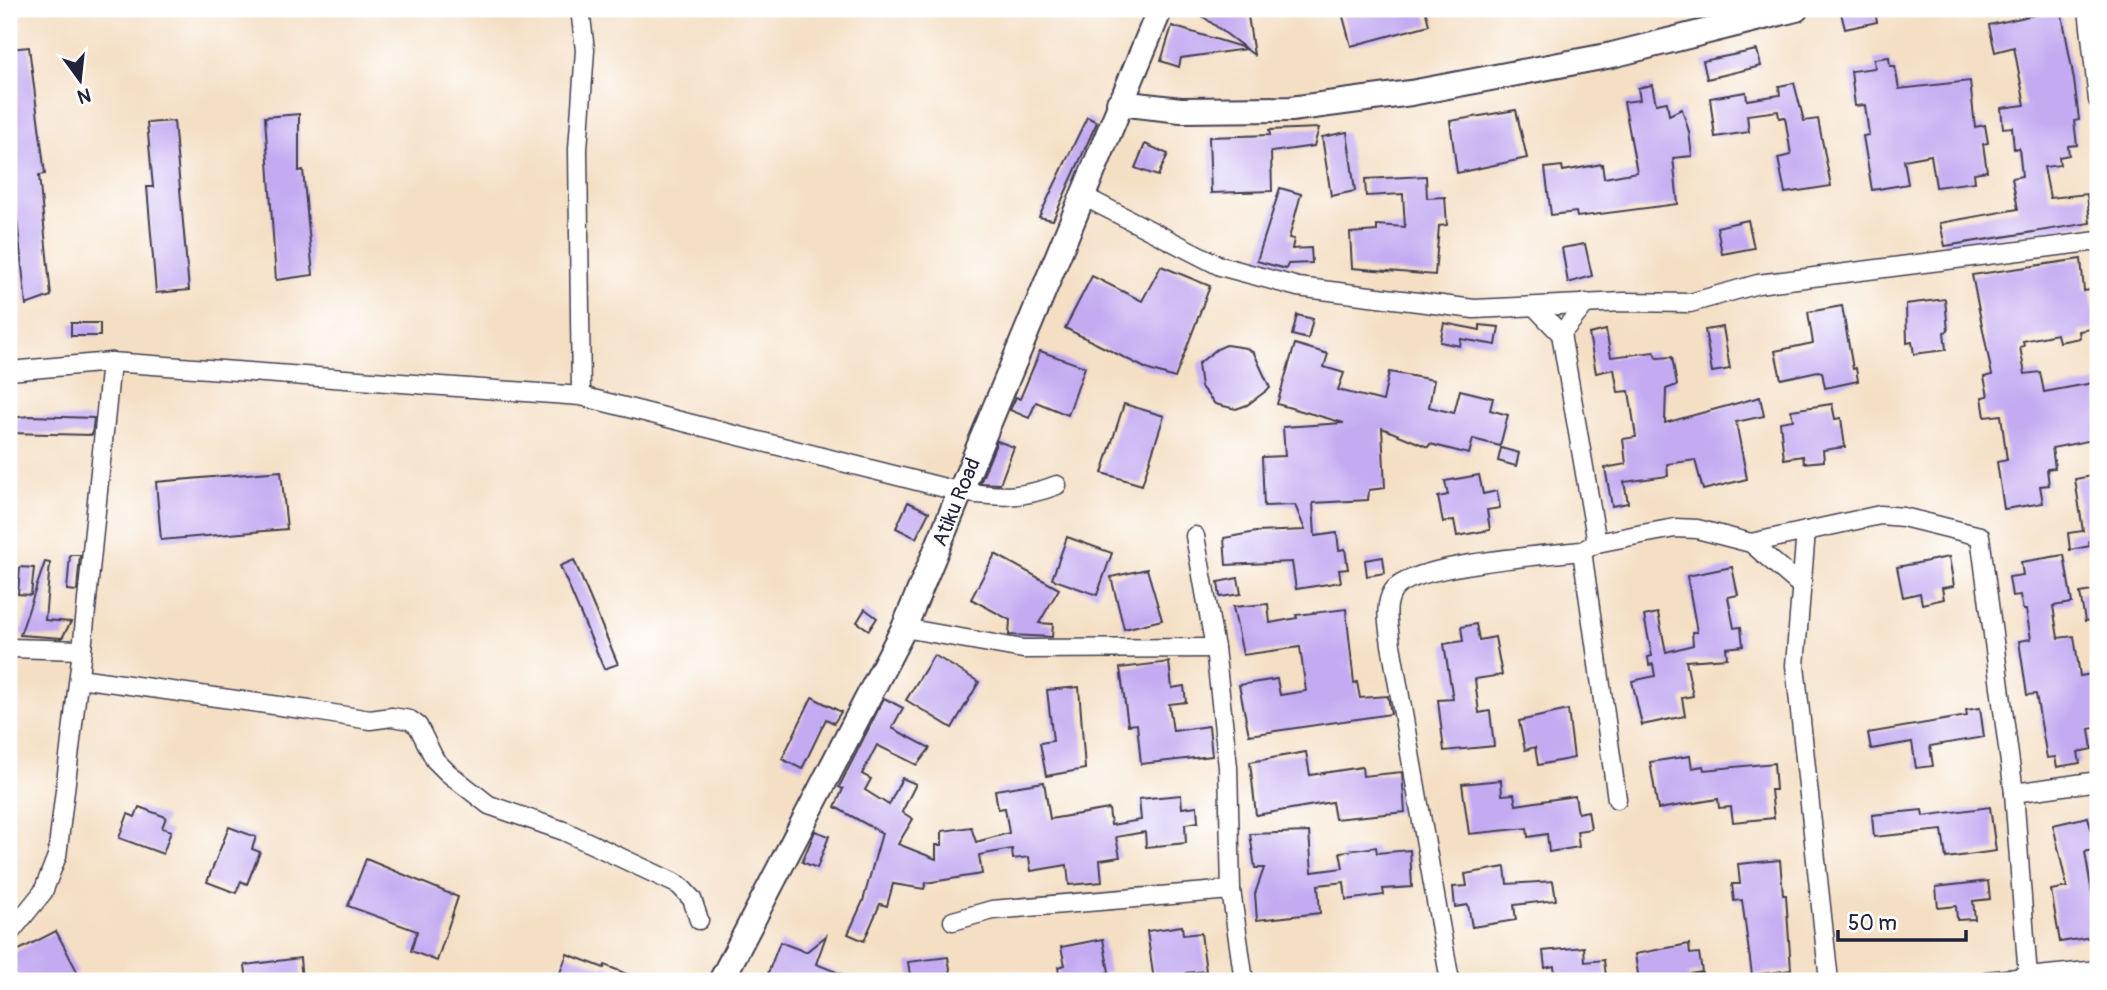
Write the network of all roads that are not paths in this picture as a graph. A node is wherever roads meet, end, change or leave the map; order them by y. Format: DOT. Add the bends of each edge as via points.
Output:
graph roads {
  1 [pos="580,9"];
  2 [pos="1160,9"];
  3 [pos="1796,9"];
  4 [pos="2088,9"];
  5 [pos="2098,100"];
  6 [pos="1119,103"];
  7 [pos="1081,195"];
  8 [pos="2098,241"];
  9 [pos="1586,303"];
  10 [pos="1536,308"];
  11 [pos="1561,334"];
  12 [pos="111,362"];
  13 [pos="9,371"];
  14 [pos="581,396"];
  15 [pos="1057,485"];
  16 [pos="961,492"];
  17 [pos="1806,531"];
  18 [pos="1195,536"];
  19 [pos="1751,543"];
  20 [pos="1589,547"];
  21 [pos="1799,584"];
  22 [pos="904,628"];
  23 [pos="1215,648"];
  24 [pos="9,649"];
  25 [pos="82,650"];
  26 [pos="79,678"];
  27 [pos="2098,781"];
  28 [pos="2014,793"];
  29 [pos="1617,799"];
  30 [pos="1231,890"];
  31 [pos="699,920"];
  32 [pos="953,921"];
  33 [pos="9,934"];
  34 [pos="2098,971"];
  35 [pos="2028,976"];
  36 [pos="721,981"];
  37 [pos="1244,981"];
  38 [pos="1450,981"];
  39 [pos="1829,981"];
  40 [pos="1986,981"];
  1 -- 14 [label="street" via="585,50 578,149"];
  2 -- 6 [label="street, Atiku Road"];
  3 -- 6 [label="street" via="1612,55 1411,93 1291,109 1181,110"];
  4 -- 5 [label="street"];
  6 -- 7 [label="street, Atiku Road"];
  7 -- 10 [label="street" via="1220,266 1298,287 1474,309"];
  7 -- 16 [label="street, Atiku Road"];
  8 -- 9 [label="street" via="1758,284 1690,303"];
  9 -- 10 [label="street"];
  9 -- 11 [label="street"];
  10 -- 11 [label="street"];
  11 -- 20 [label="street"];
  12 -- 13 [label="street"];
  12 -- 14 [label="street"];
  12 -- 25 [label="street"];
  14 -- 16 [label="street"];
  15 -- 16 [label="street" via="1032,495 1003,498"];
  16 -- 22 [label="street, Atiku Road"];
  17 -- 19 [label="street"];
  17 -- 21 [label="street"];
  17 -- 28 [label="street" via="1880,515 1980,536"];
  18 -- 23 [label="street"];
  19 -- 20 [label="street" via="1675,527"];
  19 -- 21 [label="street"];
  20 -- 29 [label="street"];
  20 -- 38 [label="street" via="1427,571 1394,589 1387,603"];
  21 -- 39 [label="street" via="1795,666"];
  22 -- 23 [label="street" via="1023,649"];
  22 -- 36 [label="street, Atiku Road"];
  23 -- 30 [label="street" via="1228,767"];
  24 -- 25 [label="street"];
  25 -- 26 [label="street"];
  26 -- 31 [label="street" via="346,718 410,720 418,726 435,760 489,805 564,831 679,885 692,899"];
  26 -- 33 [label="street" via="57,856 43,892"];
  27 -- 28 [label="street"];
  28 -- 35 [label="street"];
  30 -- 32 [label="street" via="992,910"];
  30 -- 37 [label="street"];
  34 -- 35 [label="street"];
  35 -- 40 [label="street"];
}
